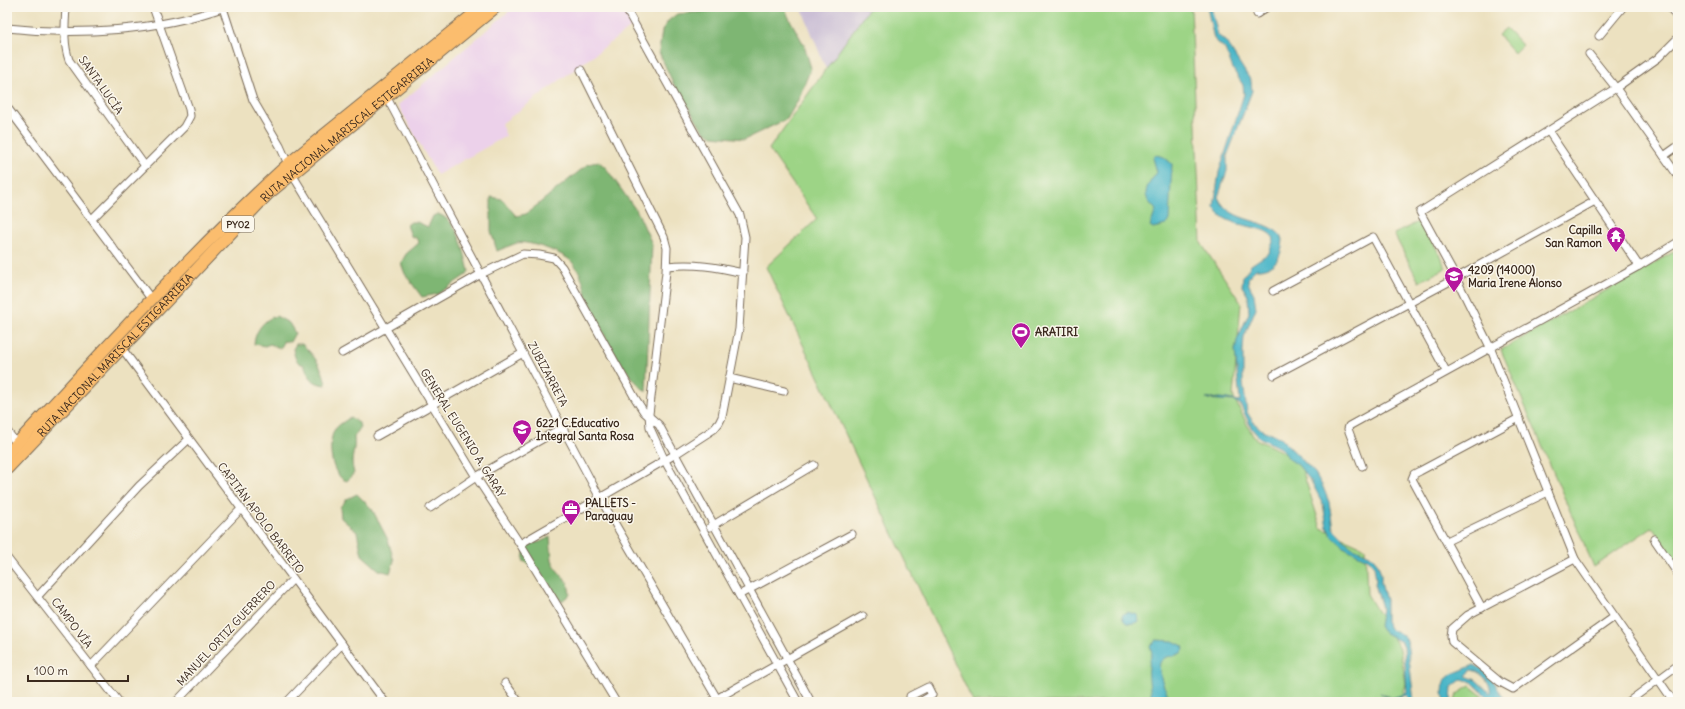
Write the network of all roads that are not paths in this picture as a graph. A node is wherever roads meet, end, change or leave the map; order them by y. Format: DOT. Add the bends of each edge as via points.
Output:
graph roads {
  1 [pos="66,7"];
  2 [pos="152,7"];
  3 [pos="224,7"];
  4 [pos="482,7"];
  5 [pos="496,7"];
  6 [pos="625,7"];
  7 [pos="1267,7"];
  8 [pos="1623,7"];
  9 [pos="1670,7"];
  10 [pos="1257,14"];
  11 [pos="1678,19"];
  12 [pos="158,25"];
  13 [pos="7,28"];
  14 [pos="65,30"];
  15 [pos="1599,36"];
  16 [pos="1678,38"];
  17 [pos="1589,54"];
  18 [pos="581,70"];
  19 [pos="1616,88"];
  20 [pos="386,96"];
  21 [pos="7,107"];
  22 [pos="1549,132"];
  23 [pos="1678,146"];
  24 [pos="1664,156"];
  25 [pos="288,164"];
  26 [pos="145,166"];
  27 [pos="292,174"];
  28 [pos="1678,176"];
  29 [pos="1595,201"];
  30 [pos="92,219"];
  31 [pos="1678,242"];
  32 [pos="667,266"];
  33 [pos="1639,266"];
  34 [pos="743,273"];
  35 [pos="481,274"];
  36 [pos="1456,278"];
  37 [pos="1273,291"];
  38 [pos="152,300"];
  39 [pos="1410,303"];
  40 [pos="386,329"];
  41 [pos="121,347"];
  42 [pos="1490,347"];
  43 [pos="342,353"];
  44 [pos="523,353"];
  45 [pos="1446,371"];
  46 [pos="1274,375"];
  47 [pos="730,378"];
  48 [pos="784,391"];
  49 [pos="432,405"];
  50 [pos="649,414"];
  51 [pos="1519,418"];
  52 [pos="563,427"];
  53 [pos="7,431"];
  54 [pos="377,436"];
  55 [pos="188,439"];
  56 [pos="17,444"];
  57 [pos="7,454"];
  58 [pos="674,455"];
  59 [pos="665,461"];
  60 [pos="814,465"];
  61 [pos="1362,466"];
  62 [pos="7,468"];
  63 [pos="476,477"];
  64 [pos="1548,492"];
  65 [pos="600,498"];
  66 [pos="430,508"];
  67 [pos="241,509"];
  68 [pos="713,526"];
  69 [pos="703,530"];
  70 [pos="852,534"];
  71 [pos="1654,539"];
  72 [pos="1447,541"];
  73 [pos="520,544"];
  74 [pos="7,558"];
  75 [pos="1575,559"];
  76 [pos="1678,574"];
  77 [pos="293,579"];
  78 [pos="749,590"];
  79 [pos="739,595"];
  80 [pos="38,596"];
  81 [pos="1482,608"];
  82 [pos="863,616"];
  83 [pos="1614,617"];
  84 [pos="342,644"];
  85 [pos="786,658"];
  86 [pos="777,664"];
  87 [pos="1678,665"];
  88 [pos="91,666"];
  89 [pos="1658,679"];
  90 [pos="505,683"];
  91 [pos="715,701"];
  92 [pos="119,702"];
  93 [pos="176,702"];
  94 [pos="287,702"];
  95 [pos="385,702"];
  96 [pos="519,702"];
  97 [pos="616,702"];
  98 [pos="798,702"];
  99 [pos="811,702"];
  100 [pos="910,702"];
  101 [pos="920,702"];
  102 [pos="1628,702"];
  103 [pos="1674,702"];
  1 -- 14 [label="street, SANTA LUCÍA"];
  2 -- 12 [label="street"];
  3 -- 12 [label="street"];
  3 -- 25 [label="street" via="253,100"];
  4 -- 25 [label="highway, RUTA NACIONAL MARISCAL ESTIGARRIBIA / PY02"];
  5 -- 20 [label="highway, RUTA NACIONAL MARISCAL ESTIGARRIBIA / PY02"];
  6 -- 34 [label="street" via="740,215 746,237"];
  7 -- 10 [label="street"];
  8 -- 15 [label="street"];
  9 -- 11 [label="street"];
  12 -- 14 [label="street"];
  12 -- 26 [label="street" via="190,109 190,116 184,127"];
  13 -- 14 [label="street"];
  14 -- 26 [label="street, SANTA LUCÍA" via="69,60"];
  16 -- 19 [label="street" via="1658,58"];
  17 -- 19 [label="street"];
  18 -- 32 [label="street" via="664,237"];
  19 -- 22 [label="street"];
  19 -- 24 [label="street"];
  20 -- 27 [label="highway, RUTA NACIONAL MARISCAL ESTIGARRIBIA / PY02"];
  20 -- 35 [label="street, ZUBIZARRETA"];
  21 -- 30 [label="street"];
  22 -- 29 [label="street"];
  22 -- 36 [label="street" via="1420,212"];
  23 -- 24 [label="street"];
  24 -- 28 [label="street"];
  25 -- 38 [label="highway, RUTA NACIONAL MARISCAL ESTIGARRIBIA / PY02" via="235,213"];
  26 -- 30 [label="street"];
  27 -- 40 [label="street, GENERAL EUGENIO A. GARAY"];
  27 -- 41 [label="highway, RUTA NACIONAL MARISCAL ESTIGARRIBIA / PY02" via="243,218"];
  29 -- 33 [label="street"];
  29 -- 36 [label="street"];
  30 -- 38 [label="street"];
  31 -- 33 [label="street"];
  32 -- 34 [label="street" via="685,263 707,265"];
  32 -- 50 [label="street"];
  33 -- 42 [label="street"];
  34 -- 47 [label="street" via="739,329"];
  35 -- 40 [label="street"];
  35 -- 44 [label="street, ZUBIZARRETA"];
  35 -- 50 [label="street" via="523,254 554,258 568,278 641,408"];
  36 -- 39 [label="street"];
  36 -- 42 [label="street"];
  37 -- 39 [label="street" via="1373,237"];
  38 -- 56 [label="highway, RUTA NACIONAL MARISCAL ESTIGARRIBIA / PY02"];
  39 -- 45 [label="street"];
  39 -- 46 [label="street"];
  40 -- 43 [label="street"];
  40 -- 49 [label="street, GENERAL EUGENIO A. GARAY"];
  41 -- 55 [label="street, CAPITÁN APOLO BARRETO"];
  41 -- 62 [label="highway, RUTA NACIONAL MARISCAL ESTIGARRIBIA / PY02"];
  42 -- 45 [label="street"];
  42 -- 51 [label="street"];
  44 -- 49 [label="street"];
  44 -- 52 [label="street, ZUBIZARRETA"];
  45 -- 61 [label="street" via="1350,426 1348,429"];
  47 -- 48 [label="street"];
  47 -- 58 [label="street" via="722,417 714,429"];
  49 -- 54 [label="street"];
  49 -- 63 [label="street, GENERAL EUGENIO A. GARAY"];
  50 -- 58 [label="street" via="659,425"];
  50 -- 59 [label="street" via="650,428"];
  51 -- 64 [label="street"];
  51 -- 72 [label="street" via="1414,474 1412,479"];
  52 -- 63 [label="street"];
  52 -- 65 [label="street, ZUBIZARRETA"];
  53 -- 56 [label="street"];
  55 -- 67 [label="street, CAPITÁN APOLO BARRETO"];
  55 -- 80 [label="street" via="139,486"];
  56 -- 57 [label="highway, RUTA NACIONAL MARISCAL ESTIGARRIBIA / PY02"];
  58 -- 59 [label="street"];
  58 -- 68 [label="street"];
  59 -- 65 [label="street"];
  59 -- 69 [label="street"];
  60 -- 68 [label="street"];
  63 -- 66 [label="street"];
  63 -- 73 [label="street, GENERAL EUGENIO A. GARAY"];
  64 -- 72 [label="street"];
  64 -- 75 [label="street"];
  65 -- 73 [label="street"];
  65 -- 91 [label="street, ZUBIZARRETA"];
  67 -- 77 [label="street, CAPITÁN APOLO BARRETO"];
  67 -- 88 [label="street"];
  68 -- 69 [label="street"];
  68 -- 78 [label="street"];
  69 -- 79 [label="street"];
  70 -- 78 [label="street"];
  71 -- 76 [label="street"];
  72 -- 81 [label="street"];
  73 -- 97 [label="street, GENERAL EUGENIO A. GARAY"];
  74 -- 80 [label="street, CAMPO VÍA"];
  75 -- 81 [label="street"];
  75 -- 83 [label="street"];
  77 -- 84 [label="street, CAPITÁN APOLO BARRETO"];
  77 -- 93 [label="street, MANUEL ORTIZ GUERRERO"];
  78 -- 79 [label="street"];
  78 -- 85 [label="street"];
  79 -- 86 [label="street"];
  80 -- 88 [label="street, CAMPO VÍA"];
  81 -- 83 [label="street" via="1468,615 1452,629 1452,642 1510,689 1515,688"];
  82 -- 85 [label="street"];
  83 -- 89 [label="street"];
  84 -- 94 [label="street"];
  84 -- 95 [label="street, CAPITÁN APOLO BARRETO"];
  85 -- 86 [label="street"];
  85 -- 99 [label="street"];
  86 -- 91 [label="street"];
  86 -- 98 [label="street"];
  87 -- 89 [label="street"];
  88 -- 92 [label="street, CAMPO VÍA"];
  89 -- 102 [label="street"];
  89 -- 103 [label="street"];
  90 -- 96 [label="street"];
  100 -- 101 [label="street" via="910,696 928,687 932,695"];
}
